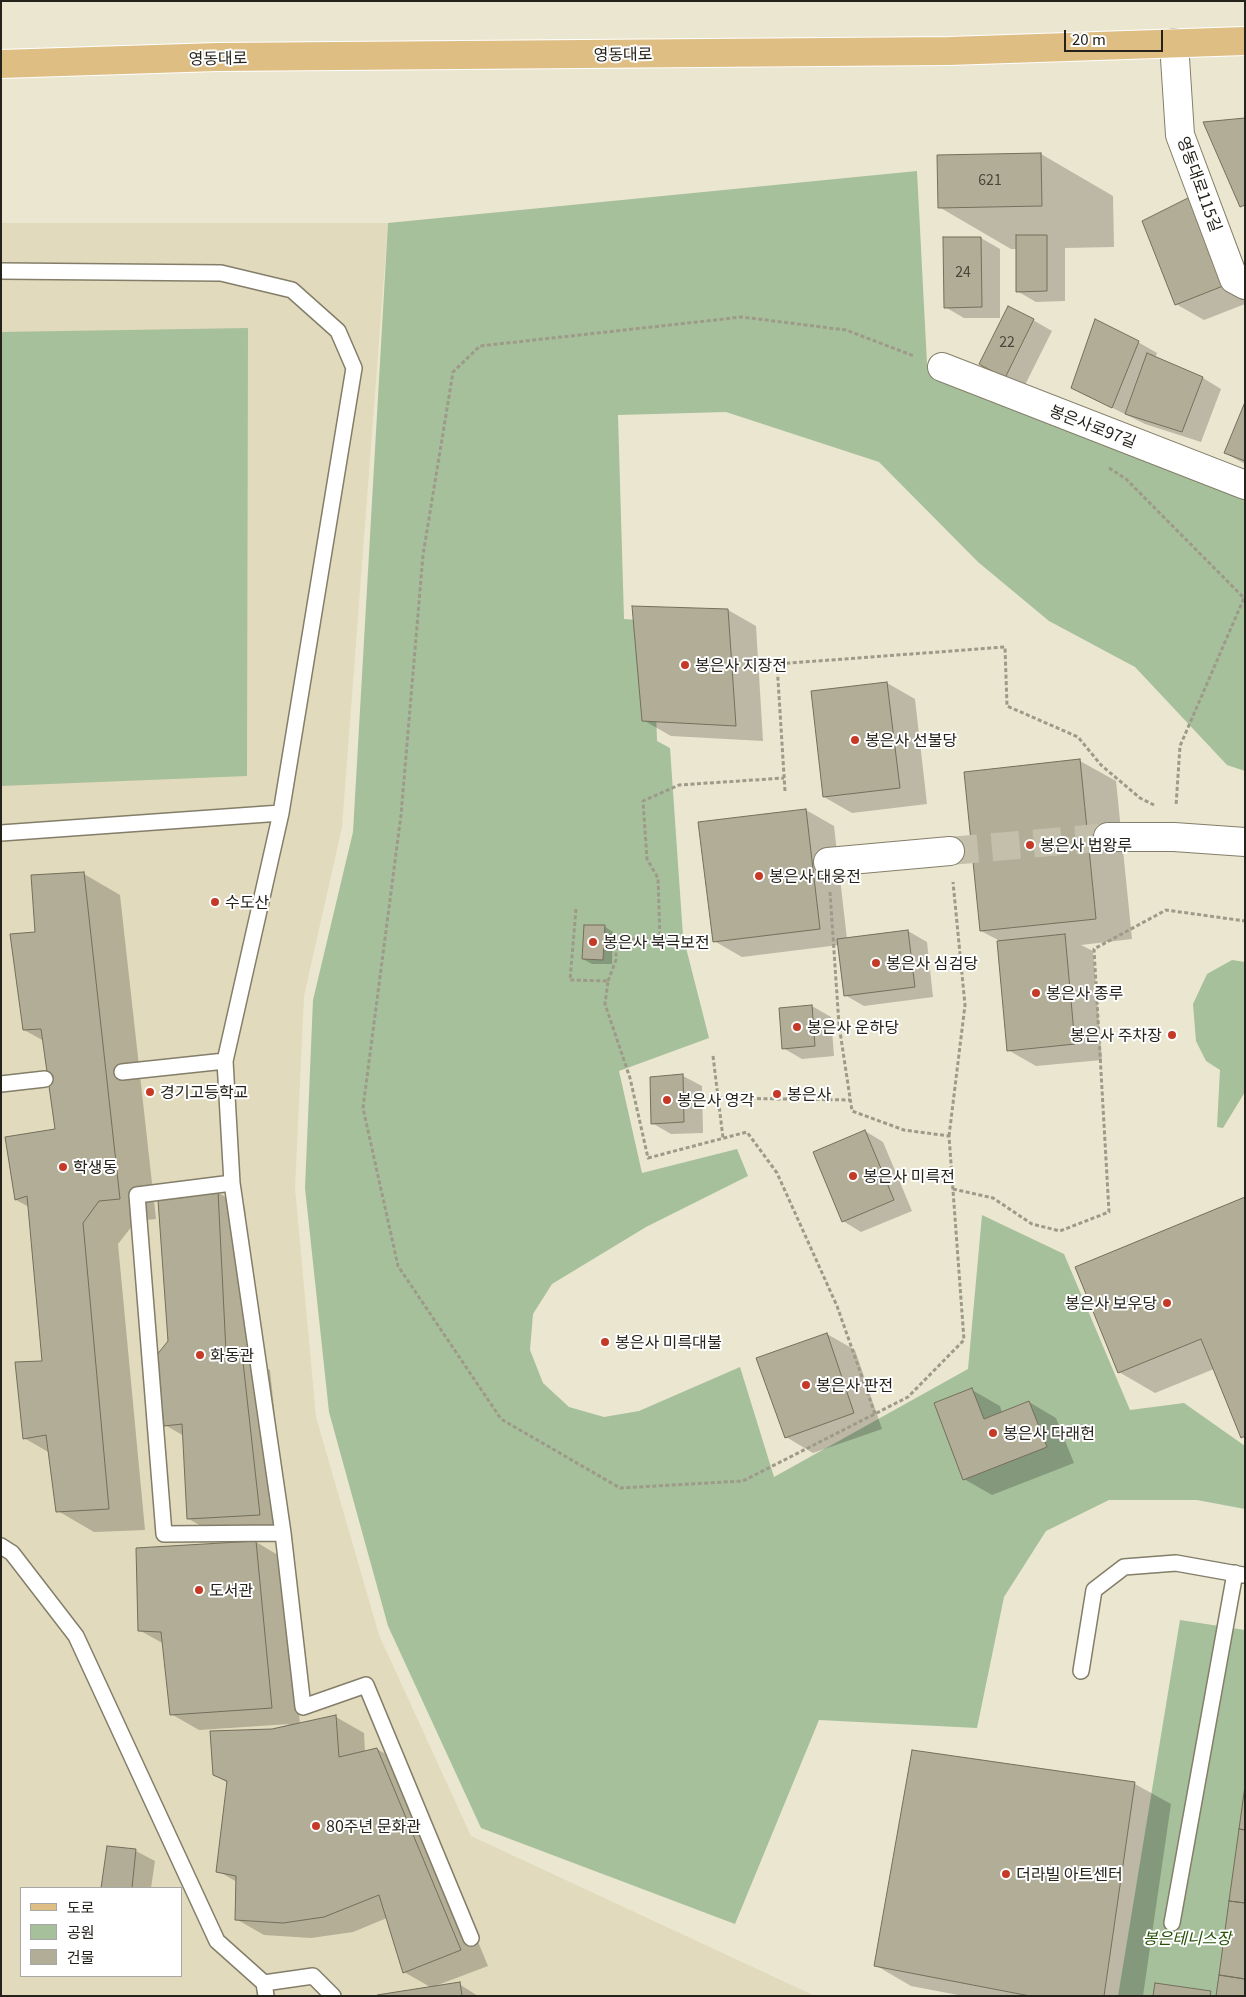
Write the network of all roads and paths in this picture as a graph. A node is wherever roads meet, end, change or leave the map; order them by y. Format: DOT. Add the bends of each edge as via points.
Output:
graph roads {
  1 [pos="1245,41"];
  2 [pos="1174,43"];
  3 [pos="1,64"];
  4 [pos="1,272"];
  5 [pos="1245,285"];
  6 [pos="942,367"];
  7 [pos="1104,464"];
  8 [pos="1245,485"];
  9 [pos="784,778"];
  10 [pos="785,791"];
  11 [pos="282,813"];
  12 [pos="1174,826"];
  13 [pos="1,833"];
  14 [pos="1108,837"];
  15 [pos="1245,842"];
  16 [pos="950,851"];
  17 [pos="828,862"];
  18 [pos="576,910"];
  19 [pos="1245,920"];
  20 [pos="608,981"];
  21 [pos="713,1056"];
  22 [pos="225,1061"];
  23 [pos="122,1072"];
  24 [pos="45,1079"];
  25 [pos="1,1084"];
  26 [pos="718,1098"];
  27 [pos="850,1100"];
  28 [pos="948,1136"];
  29 [pos="723,1138"];
  30 [pos="232,1183"];
  31 [pos="952,1189"];
  32 [pos="875,1414"];
  33 [pos="283,1533"];
  34 [pos="1,1546"];
  35 [pos="1240,1574"];
  36 [pos="1081,1671"];
  37 [pos="1172,1923"];
  38 [pos="471,1938"];
  39 [pos="265,1990"];
  40 [pos="333,1996"];
  1 -- 2 [label="main road, 영동대로"];
  2 -- 3 [label="main road, 영동대로" via="949,51 217,58"];
  2 -- 5 [label="street, 영동대로115길" via="1180,135 1234,279"];
  4 -- 11 [label="lane" via="221,273 292,290 338,331 354,368"];
  6 -- 8 [label="street, 봉은사로97길"];
  6 -- 32 [label="path" via="846,330 742,317 480,346 453,372 423,555 401,815 362,1108 398,1266 501,1419 620,1488 743,1481"];
  7 -- 12 [label="path" via="1126,479 1244,598 1180,746"];
  9 -- 10 [label="path"];
  9 -- 12 [label="path" via="777,664 1005,647 1007,706 1078,737 1101,765"];
  9 -- 20 [label="path" via="679,785 643,801 647,859 658,878 660,939 616,939 616,960"];
  11 -- 13 [label="lane"];
  11 -- 22 [label="lane"];
  12 -- 14 [label="street"];
  12 -- 15 [label="street"];
  16 -- 17 [label="street"];
  16 -- 28 [label="path" via="965,1004"];
  17 -- 27 [label="path" via="839,1025"];
  18 -- 20 [label="path" via="570,980"];
  19 -- 31 [label="path" via="1166,910 1094,949 1109,1212 1060,1231 1032,1224 993,1198"];
  20 -- 29 [label="path" via="605,1004 630,1078 648,1158"];
  21 -- 26 [label="path"];
  22 -- 23 [label="lane"];
  22 -- 30 [label="lane"];
  24 -- 25 [label="lane"];
  26 -- 27 [label="path"];
  26 -- 29 [label="path"];
  27 -- 28 [label="path" via="852,1111 904,1130"];
  28 -- 31 [label="path"];
  29 -- 32 [label="path" via="746,1132 777,1173 837,1306"];
  30 -- 33 [label="lane"];
  30 -- 33 [label="lane" via="136,1195 164,1534"];
  31 -- 32 [label="path" via="964,1340 908,1397"];
  33 -- 38 [label="lane" via="303,1707 366,1686"];
  34 -- 39 [label="lane" via="12,1553 76,1636 217,1941"];
  35 -- 36 [label="lane" via="1176,1563 1124,1567 1094,1590"];
  35 -- 37 [label="lane"];
  39 -- 40 [label="lane" via="313,1976"];
}
